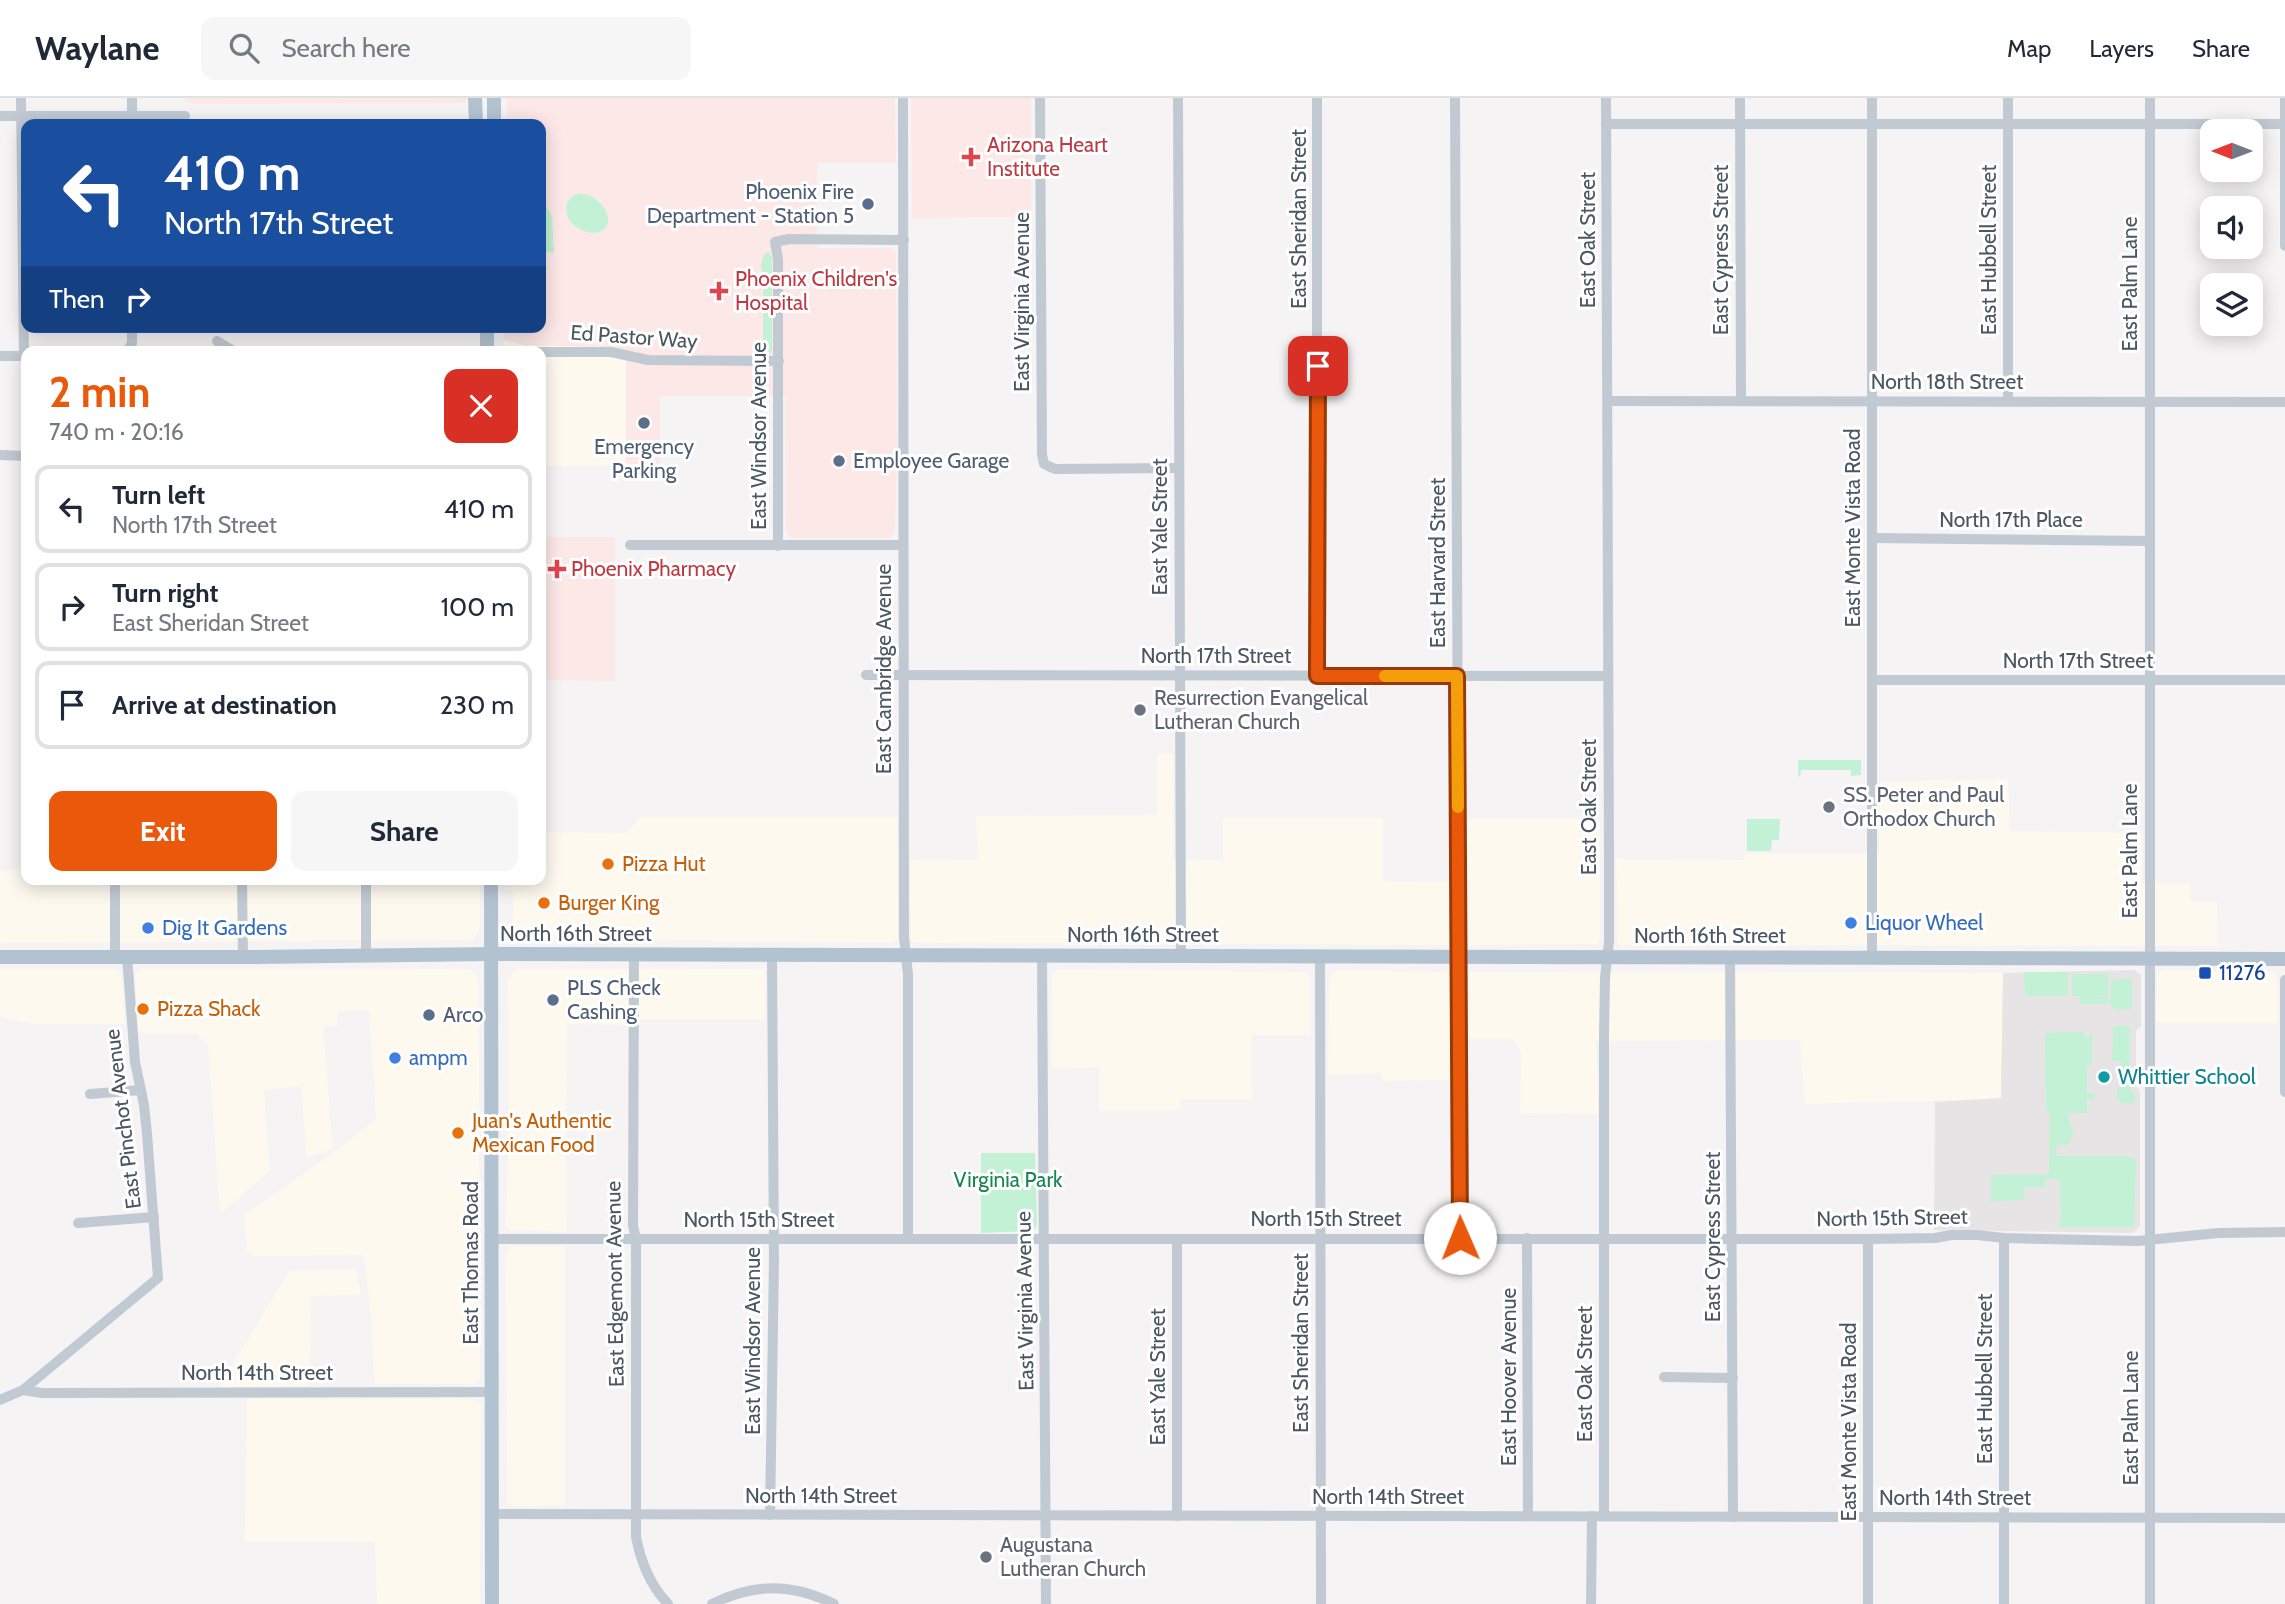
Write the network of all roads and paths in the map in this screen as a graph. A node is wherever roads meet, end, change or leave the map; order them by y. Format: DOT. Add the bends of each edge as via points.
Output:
graph roads {
  1 [pos="21,98"];
  2 [pos="132,98"];
  3 [pos="475,98"];
  4 [pos="494,98"];
  5 [pos="903,98"];
  6 [pos="1040,98"];
  7 [pos="1178,98"];
  8 [pos="1317,98"];
  9 [pos="1455,98"];
  10 [pos="1606,98"];
  11 [pos="1740,98"];
  12 [pos="1872,98"];
  13 [pos="2008,98"];
  14 [pos="2150,98"];
  15 [pos="2285,98"];
  16 [pos="0,116"];
  17 [pos="21,116"];
  18 [pos="185,116"];
  19 [pos="21,119"];
  20 [pos="104,119"];
  21 [pos="132,119"];
  22 [pos="145,119"];
  23 [pos="476,119"];
  24 [pos="494,119"];
  25 [pos="1740,123"];
  26 [pos="1872,123"];
  27 [pos="1606,124"];
  28 [pos="2008,124"];
  29 [pos="2285,124"];
  30 [pos="2150,125"];
  31 [pos="904,240"];
  32 [pos="2285,246"];
  33 [pos="217,341"];
  34 [pos="225,346"];
  35 [pos="546,351"];
  36 [pos="0,356"];
  37 [pos="21,356"];
  38 [pos="779,361"];
  39 [pos="1608,401"];
  40 [pos="1741,401"];
  41 [pos="1873,401"];
  42 [pos="2008,401"];
  43 [pos="2149,402"];
  44 [pos="2285,402"];
  45 [pos="0,456"];
  46 [pos="21,456"];
  47 [pos="1179,467"];
  48 [pos="1872,538"];
  49 [pos="2150,541"];
  50 [pos="630,545"];
  51 [pos="902,545"];
  52 [pos="778,546"];
  53 [pos="1180,674"];
  54 [pos="866,675"];
  55 [pos="904,676"];
  56 [pos="1317,676"];
  57 [pos="1457,676"];
  58 [pos="1607,676"];
  59 [pos="1872,680"];
  60 [pos="2285,680"];
  61 [pos="2149,681"];
  62 [pos="115,885"];
  63 [pos="242,885"];
  64 [pos="366,885"];
  65 [pos="491,885"];
  66 [pos="492,954"];
  67 [pos="634,955"];
  68 [pos="906,955"];
  69 [pos="121,956"];
  70 [pos="366,956"];
  71 [pos="772,956"];
  72 [pos="1042,956"];
  73 [pos="1320,956"];
  74 [pos="1459,956"];
  75 [pos="1607,956"];
  76 [pos="0,957"];
  77 [pos="243,957"];
  78 [pos="1181,957"];
  79 [pos="1730,958"];
  80 [pos="1872,958"];
  81 [pos="2149,959"];
  82 [pos="2285,959"];
  83 [pos="2285,980"];
  84 [pos="141,1090"];
  85 [pos="2285,1092"];
  86 [pos="90,1094"];
  87 [pos="154,1217"];
  88 [pos="78,1223"];
  89 [pos="2285,1232"];
  90 [pos="1460,1238"];
  91 [pos="1527,1238"];
  92 [pos="1604,1238"];
  93 [pos="2004,1238"];
  94 [pos="492,1239"];
  95 [pos="772,1239"];
  96 [pos="908,1239"];
  97 [pos="1044,1239"];
  98 [pos="1177,1239"];
  99 [pos="1320,1239"];
  100 [pos="1732,1239"];
  101 [pos="1868,1239"];
  102 [pos="636,1240"];
  103 [pos="2150,1240"];
  104 [pos="1664,1377"];
  105 [pos="1733,1378"];
  106 [pos="23,1390"];
  107 [pos="492,1392"];
  108 [pos="0,1400"];
  109 [pos="491,1514"];
  110 [pos="635,1515"];
  111 [pos="770,1515"];
  112 [pos="1046,1516"];
  113 [pos="1177,1516"];
  114 [pos="1321,1516"];
  115 [pos="1528,1516"];
  116 [pos="1592,1516"];
  117 [pos="1604,1516"];
  118 [pos="1733,1517"];
  119 [pos="1868,1517"];
  120 [pos="2004,1517"];
  121 [pos="2150,1517"];
  122 [pos="2285,1518"];
  123 [pos="492,1604"];
  124 [pos="668,1604"];
  125 [pos="712,1604"];
  126 [pos="834,1604"];
  127 [pos="1046,1604"];
  128 [pos="1321,1604"];
  129 [pos="1591,1604"];
  130 [pos="1868,1604"];
  131 [pos="2004,1604"];
  132 [pos="2151,1604"];
  1 -- 17 [label="street"];
  2 -- 21 [label="street"];
  3 -- 23 [label="main road"];
  4 -- 24 [label="main road"];
  5 -- 31 [label="street, East Cambridge Avenue"];
  6 -- 47 [label="street, East Virginia Avenue" via="1044,464 1055,469"];
  7 -- 47 [label="street, East Yale Street"];
  8 -- 56 [label="street, East Sheridan Street"];
  9 -- 57 [label="street, East Harvard Street"];
  10 -- 27 [label="street, East Oak Street"];
  11 -- 25 [label="street, East Cypress Street"];
  12 -- 26 [label="street, East Monte Vista Road"];
  13 -- 28 [label="street, East Hubbell Street"];
  14 -- 30 [label="street, East Palm Lane"];
  15 -- 29 [label="street"];
  16 -- 17 [label="street"];
  17 -- 19 [label="street"];
  17 -- 20 [label="street"];
  18 -- 22 [label="street"];
  25 -- 26 [label="street"];
  25 -- 27 [label="street"];
  25 -- 40 [label="street, East Cypress Street"];
  26 -- 28 [label="street"];
  26 -- 41 [label="street, East Monte Vista Road"];
  27 -- 39 [label="street, East Oak Street"];
  28 -- 30 [label="street"];
  28 -- 42 [label="street, East Hubbell Street"];
  29 -- 30 [label="street"];
  29 -- 32 [label="street"];
  30 -- 43 [label="street, East Palm Lane"];
  31 -- 38 [label="street, East Windsor Avenue" via="789,239 775,243"];
  31 -- 51 [label="street, East Cambridge Avenue"];
  33 -- 34 [label="street"];
  35 -- 38 [label="street, Ed Pastor Way" via="611,352 668,361"];
  36 -- 37 [label="street"];
  38 -- 52 [label="street, East Windsor Avenue"];
  39 -- 40 [label="street, North 18th Street"];
  39 -- 58 [label="street, East Oak Street"];
  40 -- 41 [label="street, North 18th Street"];
  41 -- 42 [label="street, North 18th Street"];
  41 -- 48 [label="street, East Monte Vista Road"];
  42 -- 43 [label="street, North 18th Street"];
  43 -- 44 [label="street, North 18th Street"];
  43 -- 49 [label="street, East Palm Lane"];
  45 -- 46 [label="street"];
  47 -- 53 [label="street, East Yale Street"];
  48 -- 49 [label="street, North 17th Place"];
  48 -- 59 [label="street, East Monte Vista Road"];
  49 -- 61 [label="street, East Palm Lane"];
  50 -- 52 [label="street"];
  51 -- 52 [label="street"];
  51 -- 55 [label="street, East Cambridge Avenue"];
  53 -- 55 [label="street, North 17th Street"];
  53 -- 56 [label="street, North 17th Street"];
  53 -- 78 [label="street, East Yale Street"];
  54 -- 55 [label="street, North 17th Street"];
  55 -- 68 [label="street, East Cambridge Avenue"];
  56 -- 57 [label="street, North 17th Street"];
  57 -- 58 [label="street, North 17th Street"];
  57 -- 74 [label="street, East Harvard Street"];
  58 -- 75 [label="street, East Oak Street"];
  59 -- 61 [label="street, North 17th Street"];
  59 -- 80 [label="street, East Monte Vista Road"];
  60 -- 61 [label="street, North 17th Street"];
  61 -- 81 [label="street, East Palm Lane"];
  62 -- 69 [label="street, East Pinchot Avenue"];
  63 -- 77 [label="street"];
  64 -- 70 [label="street"];
  65 -- 66 [label="main road, East Thomas Road"];
  66 -- 67 [label="main road, North 16th Street"];
  66 -- 70 [label="main road, North 16th Street"];
  66 -- 94 [label="main road, East Thomas Road"];
  67 -- 71 [label="main road, North 16th Street"];
  67 -- 102 [label="street, East Edgemont Avenue"];
  68 -- 71 [label="main road, North 16th Street"];
  68 -- 72 [label="main road, North 16th Street"];
  68 -- 96 [label="street, East Cambridge Avenue"];
  69 -- 76 [label="main road, North 16th Street"];
  69 -- 77 [label="main road, North 16th Street"];
  69 -- 84 [label="street, East Pinchot Avenue"];
  70 -- 77 [label="main road, North 16th Street"];
  71 -- 95 [label="street, East Windsor Avenue"];
  72 -- 78 [label="main road, North 16th Street"];
  72 -- 97 [label="street, East Virginia Avenue"];
  73 -- 74 [label="main road, North 16th Street"];
  73 -- 78 [label="main road, North 16th Street"];
  73 -- 99 [label="street, East Sheridan Street"];
  74 -- 75 [label="main road, North 16th Street"];
  74 -- 90 [label="street, East Harvard Street"];
  75 -- 79 [label="main road, North 16th Street"];
  75 -- 92 [label="street, East Oak Street"];
  79 -- 80 [label="main road, North 16th Street"];
  79 -- 100 [label="street, East Cypress Street"];
  80 -- 81 [label="main road, North 16th Street"];
  81 -- 82 [label="main road, North 16th Street"];
  81 -- 103 [label="street, East Palm Lane"];
  83 -- 85 [label="street"];
  84 -- 86 [label="street"];
  84 -- 87 [label="street, East Pinchot Avenue"];
  87 -- 88 [label="street"];
  87 -- 106 [label="street, East Pinchot Avenue" via="158,1278"];
  89 -- 103 [label="street, North 15th Street"];
  90 -- 91 [label="street, North 15th Street"];
  90 -- 99 [label="street, North 15th Street"];
  91 -- 92 [label="street, North 15th Street"];
  91 -- 115 [label="street, East Hoover Avenue"];
  92 -- 100 [label="street, North 15th Street"];
  92 -- 117 [label="street, East Oak Street"];
  93 -- 101 [label="street, North 15th Street"];
  93 -- 103 [label="street, North 15th Street"];
  93 -- 120 [label="street, East Hubbell Street"];
  94 -- 102 [label="street, North 15th Street"];
  94 -- 107 [label="main road, East Thomas Road"];
  95 -- 96 [label="street, North 15th Street"];
  95 -- 102 [label="street, North 15th Street"];
  95 -- 111 [label="street, East Windsor Avenue"];
  96 -- 97 [label="street, North 15th Street"];
  97 -- 98 [label="street, North 15th Street"];
  97 -- 112 [label="street, East Virginia Avenue"];
  98 -- 99 [label="street, North 15th Street"];
  98 -- 113 [label="street, East Yale Street"];
  99 -- 114 [label="street, East Sheridan Street"];
  100 -- 101 [label="street, North 15th Street"];
  100 -- 105 [label="street, East Cypress Street"];
  101 -- 119 [label="street, East Monte Vista Road"];
  102 -- 110 [label="street, East Edgemont Avenue"];
  103 -- 121 [label="street, East Palm Lane"];
  104 -- 105 [label="street"];
  105 -- 118 [label="street, East Cypress Street"];
  106 -- 107 [label="street, North 14th Street"];
  106 -- 108 [label="street"];
  107 -- 109 [label="main road, East Thomas Road"];
  109 -- 110 [label="street, North 14th Street"];
  109 -- 123 [label="main road, East Thomas Road"];
  110 -- 111 [label="street, North 14th Street"];
  110 -- 124 [label="street, East Edgemont Avenue" via="640,1560"];
  111 -- 112 [label="street, North 14th Street"];
  112 -- 113 [label="street, North 14th Street"];
  112 -- 127 [label="street, East Virginia Avenue"];
  113 -- 114 [label="street, North 14th Street"];
  114 -- 115 [label="street, North 14th Street"];
  114 -- 128 [label="street, East Sheridan Street"];
  115 -- 116 [label="street, North 14th Street"];
  116 -- 117 [label="street, North 14th Street"];
  116 -- 129 [label="street"];
  117 -- 118 [label="street, North 14th Street"];
  118 -- 119 [label="street, North 14th Street"];
  119 -- 120 [label="street, North 14th Street"];
  119 -- 130 [label="street, East Monte Vista Road"];
  120 -- 121 [label="street, North 14th Street"];
  120 -- 131 [label="street, East Hubbell Street"];
  121 -- 122 [label="street, North 14th Street"];
  121 -- 132 [label="street, East Palm Lane"];
  125 -- 126 [label="street" via="754,1590 781,1587"];
}
